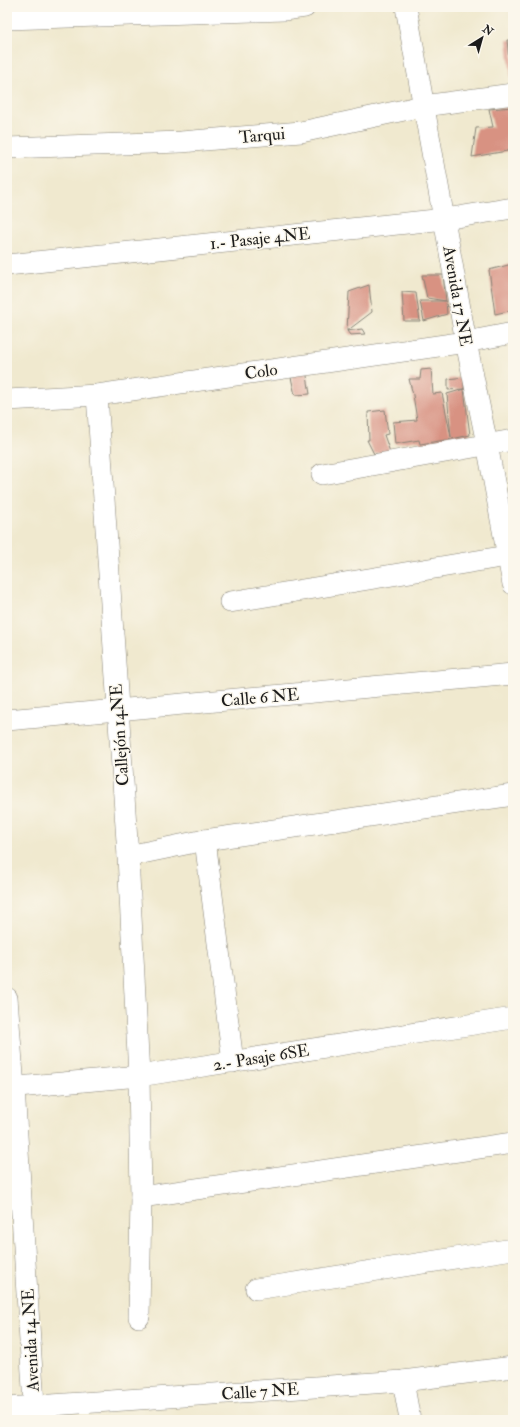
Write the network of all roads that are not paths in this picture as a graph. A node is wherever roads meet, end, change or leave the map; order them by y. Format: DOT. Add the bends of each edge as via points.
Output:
graph roads {
  1 [pos="305,7"];
  2 [pos="406,7"];
  3 [pos="7,19"];
  4 [pos="513,94"];
  5 [pos="423,106"];
  6 [pos="7,148"];
  7 [pos="513,208"];
  8 [pos="445,219"];
  9 [pos="7,265"];
  10 [pos="513,333"];
  11 [pos="466,342"];
  12 [pos="97,395"];
  13 [pos="7,400"];
  14 [pos="513,440"];
  15 [pos="487,444"];
  16 [pos="322,474"];
  17 [pos="511,556"];
  18 [pos="513,584"];
  19 [pos="230,602"];
  20 [pos="513,674"];
  21 [pos="117,710"];
  22 [pos="7,720"];
  23 [pos="513,795"];
  24 [pos="205,840"];
  25 [pos="128,856"];
  26 [pos="7,998"];
  27 [pos="513,1018"];
  28 [pos="233,1062"];
  29 [pos="139,1076"];
  30 [pos="11,1088"];
  31 [pos="513,1143"];
  32 [pos="141,1197"];
  33 [pos="513,1249"];
  34 [pos="256,1289"];
  35 [pos="139,1317"];
  36 [pos="513,1367"];
  37 [pos="403,1381"];
  38 [pos="7,1408"];
  39 [pos="34,1413"];
  40 [pos="410,1420"];
  1 -- 3 [label="street" via="284,10"];
  2 -- 5 [label="street, Avenida 17 NE"];
  4 -- 5 [label="street, Tarqui"];
  5 -- 6 [label="street, Tarqui" via="300,132 181,142"];
  5 -- 8 [label="street, Avenida 17 NE"];
  7 -- 8 [label="street, 1.- Pasaje 4NE"];
  8 -- 9 [label="street, 1.- Pasaje 4NE"];
  8 -- 11 [label="street, Avenida 17 NE"];
  10 -- 11 [label="street, Colo"];
  11 -- 12 [label="street, Colo"];
  11 -- 15 [label="street, Avenida 17 NE"];
  12 -- 13 [label="street, Colo"];
  12 -- 21 [label="street, Callejón 14NE"];
  14 -- 15 [label="street"];
  15 -- 16 [label="street"];
  15 -- 17 [label="street, Avenida 17 NE"];
  17 -- 18 [label="street, Avenida 17 NE"];
  17 -- 19 [label="street"];
  20 -- 21 [label="street, Calle 6 NE"];
  21 -- 22 [label="street, Calle 6 NE"];
  21 -- 25 [label="street, Callejón 14NE"];
  23 -- 24 [label="street"];
  24 -- 25 [label="street"];
  24 -- 28 [label="street"];
  25 -- 29 [label="street, Callejón 14NE"];
  26 -- 30 [label="street, Avenida 14 NE"];
  27 -- 28 [label="street, 2.- Pasaje 6SE"];
  28 -- 29 [label="street, 2.- Pasaje 6SE"];
  29 -- 30 [label="street, 2.- Pasaje 6SE"];
  29 -- 32 [label="street, Callejón 14NE"];
  30 -- 39 [label="street, Avenida 14 NE"];
  31 -- 32 [label="street"];
  32 -- 35 [label="street, Callejón 14NE"];
  33 -- 34 [label="street"];
  36 -- 37 [label="street, Calle 7 NE"];
  37 -- 39 [label="street, Calle 7 NE"];
  37 -- 40 [label="street"];
  38 -- 39 [label="street, Calle 7 NE"];
}
